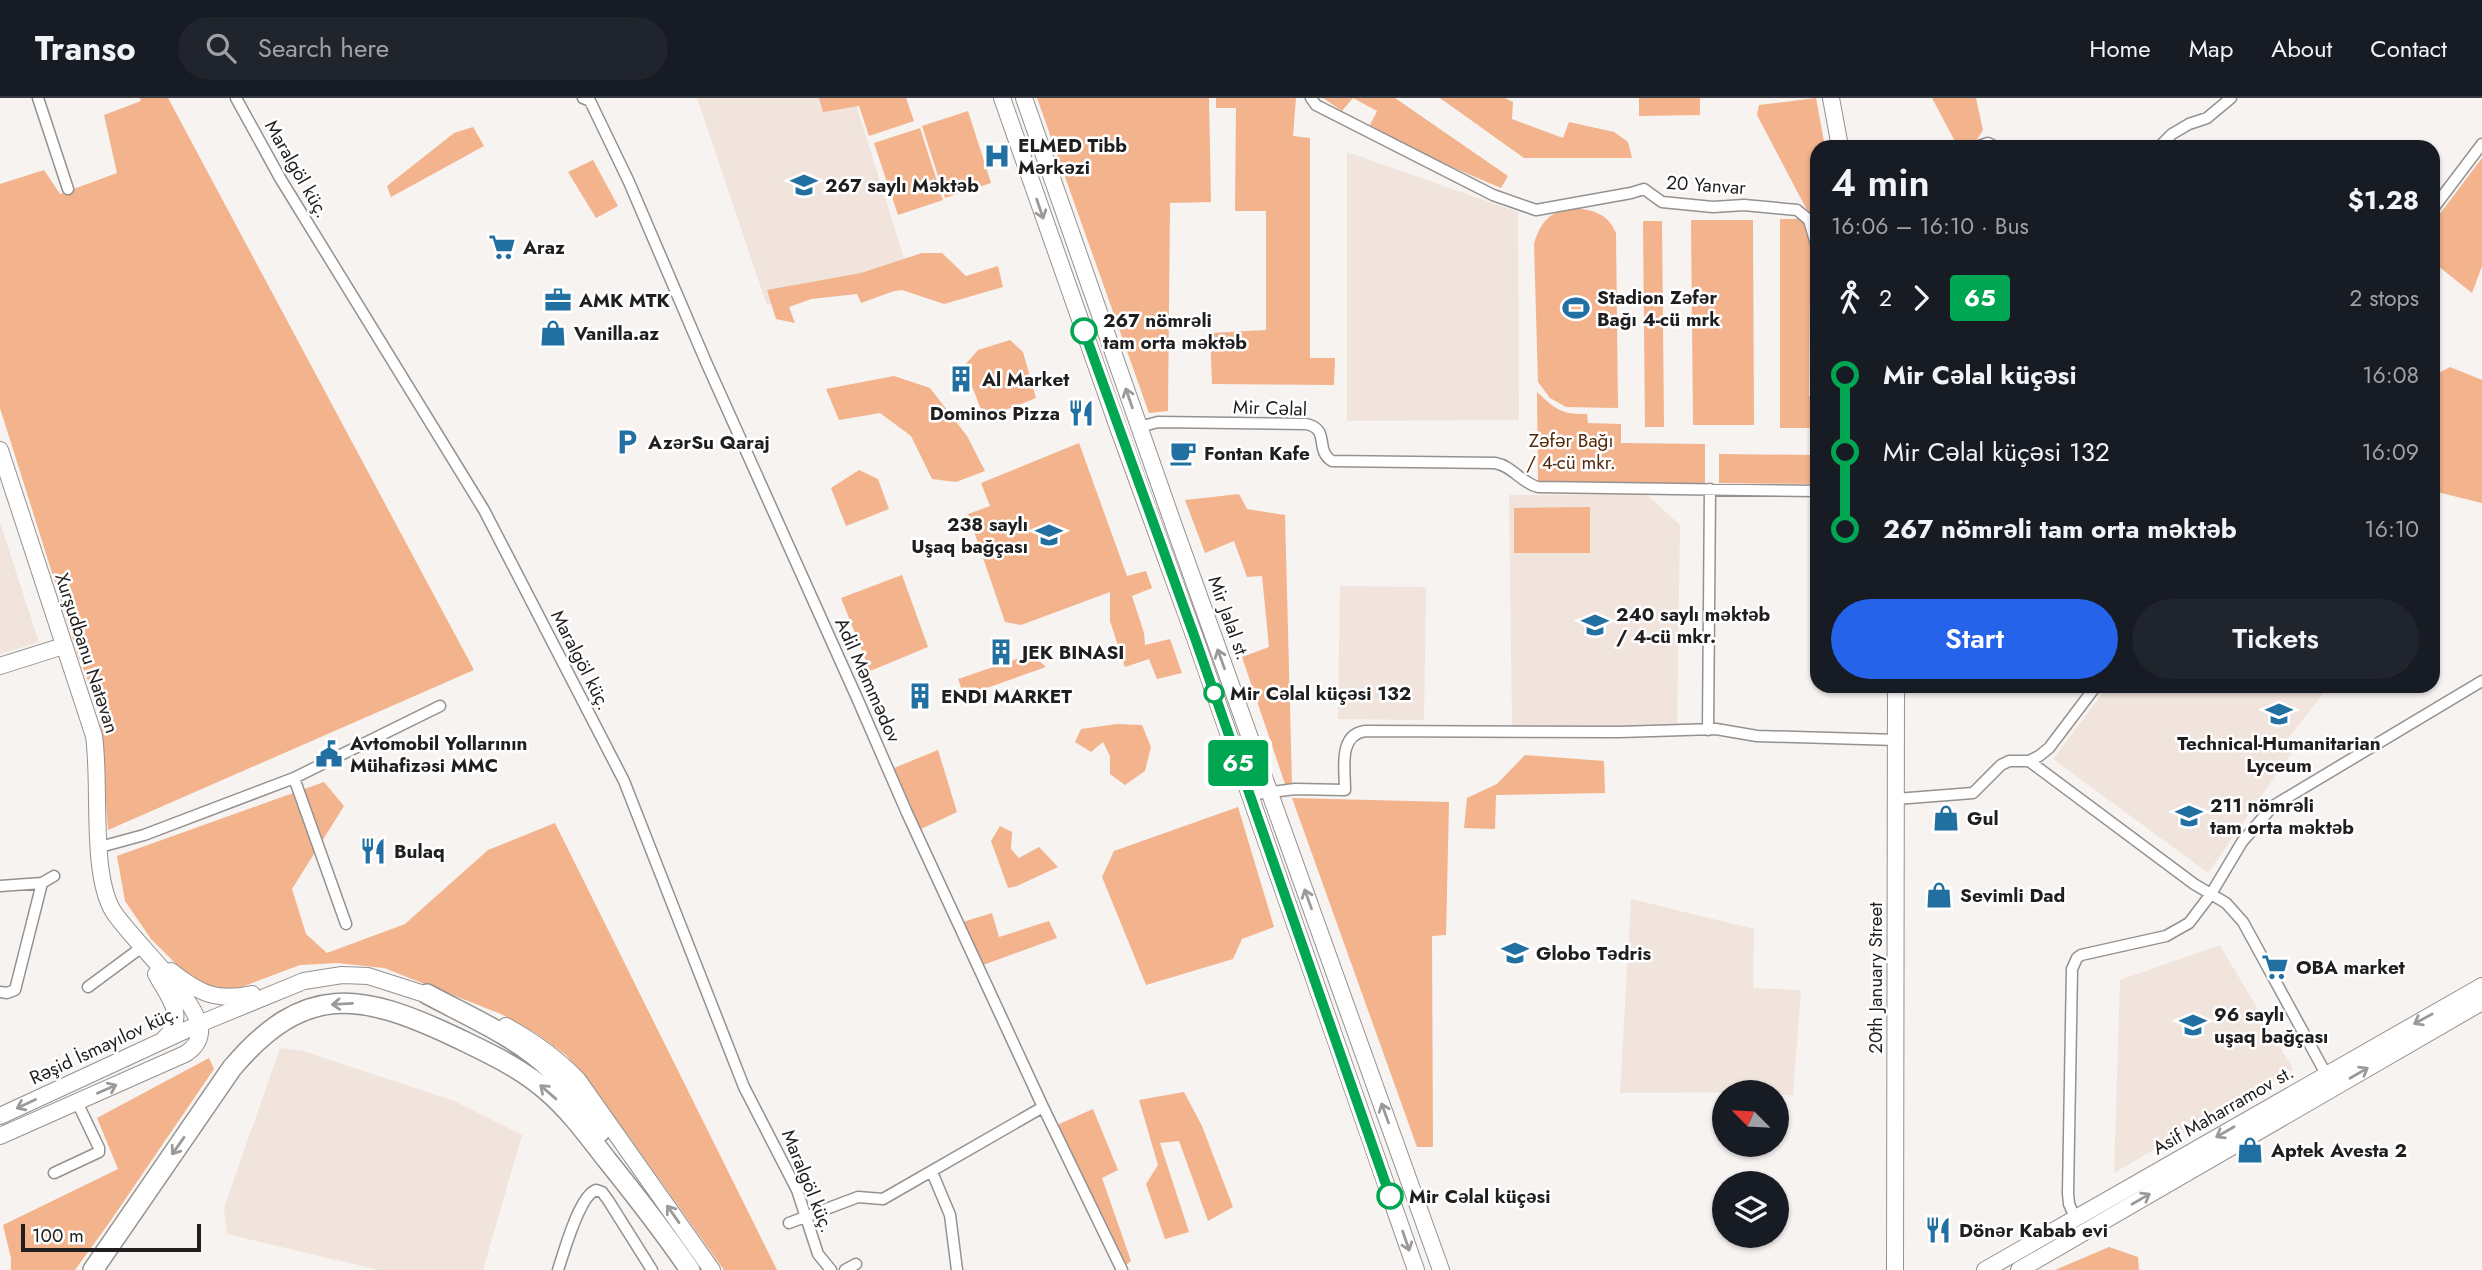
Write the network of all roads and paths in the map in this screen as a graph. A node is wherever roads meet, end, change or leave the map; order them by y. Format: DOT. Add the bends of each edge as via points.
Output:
graph roads {
  1 [pos="38,98"];
  2 [pos="236,98"];
  3 [pos="1002,98"];
  4 [pos="1024,98"];
  5 [pos="1311,98"];
  6 [pos="1831,98"];
  7 [pos="2231,98"];
  8 [pos="589,99"];
  9 [pos="1839,140"];
  10 [pos="2166,140"];
  11 [pos="2482,144"];
  12 [pos="68,189"];
  13 [pos="2440,199"];
  14 [pos="1810,223"];
  15 [pos="1139,427"];
  16 [pos="0,450"];
  17 [pos="1710,489"];
  18 [pos="1810,491"];
  19 [pos="63,646"];
  20 [pos="0,666"];
  21 [pos="2482,681"];
  22 [pos="1896,693"];
  23 [pos="2091,693"];
  24 [pos="440,706"];
  25 [pos="1708,730"];
  26 [pos="1896,740"];
  27 [pos="2029,761"];
  28 [pos="294,778"];
  29 [pos="1269,792"];
  30 [pos="1249,795"];
  31 [pos="1896,799"];
  32 [pos="100,847"];
  33 [pos="54,876"];
  34 [pos="42,883"];
  35 [pos="0,886"];
  36 [pos="2211,894"];
  37 [pos="346,924"];
  38 [pos="142,947"];
  39 [pos="286,986"];
  40 [pos="2482,986"];
  41 [pos="88,987"];
  42 [pos="0,992"];
  43 [pos="427,994"];
  44 [pos="2482,1002"];
  45 [pos="199,1024"];
  46 [pos="162,1041"];
  47 [pos="2330,1081"];
  48 [pos="77,1102"];
  49 [pos="1043,1107"];
  50 [pos="0,1116"];
  51 [pos="0,1136"];
  52 [pos="1398,1150"];
  53 [pos="1376,1157"];
  54 [pos="932,1172"];
  55 [pos="54,1173"];
  56 [pos="806,1216"];
  57 [pos="654,1219"];
  58 [pos="2076,1219"];
  59 [pos="789,1223"];
  60 [pos="856,1264"];
  61 [pos="93,1270"];
  62 [pos="558,1270"];
  63 [pos="652,1270"];
  64 [pos="690,1270"];
  65 [pos="712,1270"];
  66 [pos="831,1270"];
  67 [pos="845,1270"];
  68 [pos="957,1270"];
  69 [pos="1122,1270"];
  70 [pos="1416,1270"];
  71 [pos="1441,1270"];
  72 [pos="1896,1270"];
  73 [pos="1985,1270"];
  74 [pos="2019,1270"];
  1 -- 12 [label="street"];
  2 -- 56 [label="street, Maralgöl küç." via="280,178 484,510 624,781 744,1087"];
  3 -- 30 [label="street, Mir Jalal st., one-way"];
  15 -- 4 [label="street, Mir Jalal st., one-way"];
  5 -- 14 [label="street, 20 Yanvar" via="1315,105 1493,195 1536,209 1644,189 1662,202 1797,210"];
  6 -- 9 [label="street"];
  7 -- 10 [label="street" via="2207,118"];
  8 -- 49 [label="street, Adil Məmmədov"];
  11 -- 13 [label="street"];
  15 -- 17 [label="street, Mir Cəlal" via="1158,422 1306,424 1321,434 1323,452 1332,461 1502,464 1538,486"];
  29 -- 15 [label="street, Mir Jalal st., one-way"];
  16 -- 19 [label="street, Xurşudbanu Natəvan"];
  17 -- 18 [label="street"];
  17 -- 25 [label="street"];
  19 -- 20 [label="street"];
  19 -- 32 [label="street, Xurşudbanu Natəvan" via="94,736"];
  21 -- 36 [label="street" via="2273,806 2242,842"];
  22 -- 26 [label="street, 20th January Street"];
  23 -- 27 [label="street" via="2049,748"];
  24 -- 28 [label="street"];
  25 -- 26 [label="street"];
  25 -- 29 [label="street" via="1356,733 1346,749 1345,790"];
  26 -- 31 [label="street, 20th January Street"];
  27 -- 31 [label="street" via="2001,765 1973,793"];
  27 -- 36 [label="street"];
  28 -- 32 [label="street"];
  28 -- 37 [label="street"];
  29 -- 30 [label="street"];
  52 -- 29 [label="street, Mir Jalal st., one-way"];
  30 -- 53 [label="street, Mir Jalal st."];
  31 -- 72 [label="street, 20th January Street"];
  32 -- 38 [label="street, Xurşudbanu Natəvan" via="107,899"];
  33 -- 34 [label="street"];
  34 -- 35 [label="street"];
  34 -- 42 [label="street" via="15,990"];
  36 -- 47 [label="street" via="2233,909 2242,922"];
  36 -- 58 [label="street" via="2196,916 2166,936 2081,955 2074,964 2068,1194"];
  38 -- 39 [label="street" via="184,981 215,997 234,998"];
  38 -- 41 [label="street"];
  38 -- 45 [label="street" via="181,993"];
  38 -- 46 [label="street" via="175,1010 176,1025"];
  39 -- 43 [label="street" via="323,976 368,976"];
  39 -- 45 [label="street"];
  40 -- 47 [label="street, Asif Maharramov st., one-way"];
  43 -- 57 [label="highway" via="492,1029 548,1067 584,1109"];
  65 -- 43 [label="street, one-way" via="563,1064 501,1023"];
  47 -- 44 [label="street, Asif Maharramov st., one-way"];
  45 -- 46 [label="street, Rəşid İsmayılov küç."];
  48 -- 45 [label="street, Rəşid İsmayılov küç., one-way" via="185,1054 198,1041"];
  46 -- 50 [label="street, Rəşid İsmayılov küç., one-way"];
  47 -- 58 [label="street, Asif Maharramov st., one-way"];
  74 -- 47 [label="street, Asif Maharramov st., one-way"];
  48 -- 51 [label="street, Rəşid İsmayılov küç."];
  48 -- 55 [label="street" via="99,1153"];
  49 -- 54 [label="street"];
  49 -- 69 [label="street, Adil Məmmədov"];
  52 -- 53 [label="street"];
  52 -- 71 [label="street, Mir Jalal st."];
  53 -- 70 [label="street, Mir Jalal st., one-way"];
  54 -- 56 [label="street" via="883,1199 858,1198"];
  54 -- 68 [label="street" via="950,1216"];
  56 -- 59 [label="street"];
  56 -- 66 [label="street, Maralgöl küç." via="818,1254"];
  57 -- 61 [label="highway, one-way" via="570,1114 523,1072 396,1011 329,1004 286,1018 250,1046"];
  57 -- 64 [label="highway"];
  58 -- 73 [label="street, Asif Maharramov st."];
  60 -- 67 [label="street"];
  62 -- 63 [label="street" via="588,1194 596,1190 608,1200"];
}
